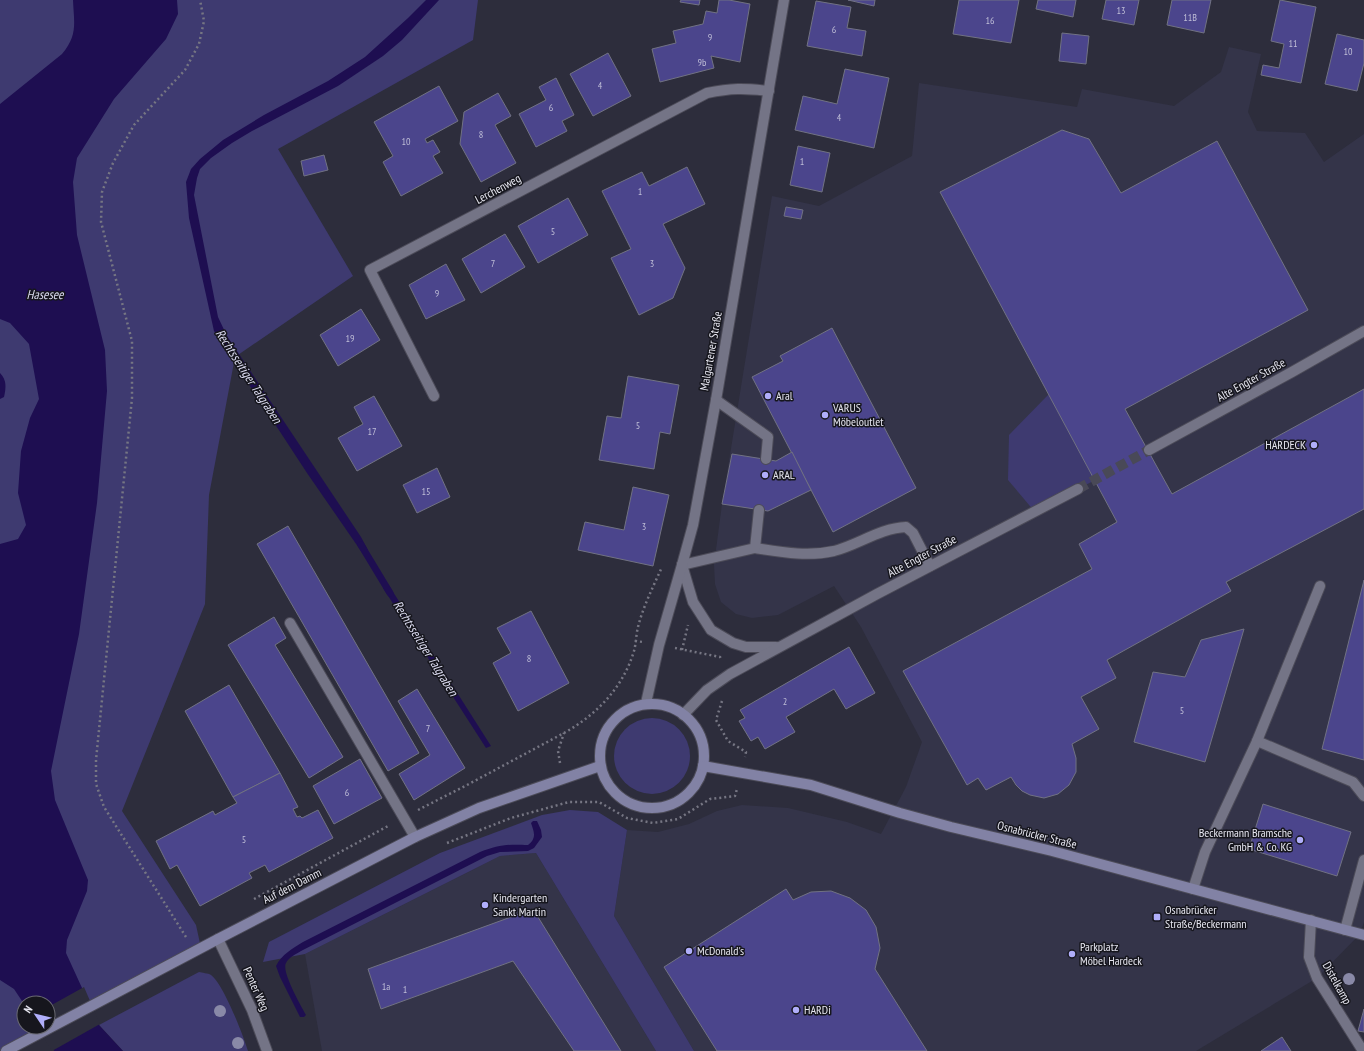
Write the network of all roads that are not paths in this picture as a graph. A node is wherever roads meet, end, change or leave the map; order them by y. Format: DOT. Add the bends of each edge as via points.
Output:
graph roads {
  1 [pos="784,0"];
  2 [pos="768,91"];
  3 [pos="1364,331"];
  4 [pos="434,396"];
  5 [pos="716,400"];
  6 [pos="1149,450"];
  7 [pos="766,459"];
  8 [pos="1078,489"];
  9 [pos="759,510"];
  10 [pos="755,548"];
  11 [pos="682,565"];
  12 [pos="930,566"];
  13 [pos="1320,586"];
  14 [pos="290,623"];
  15 [pos="778,647"];
  16 [pos="646,703"];
  17 [pos="683,715"];
  18 [pos="1258,741"];
  19 [pos="600,766"];
  20 [pos="703,766"];
  21 [pos="1364,796"];
  22 [pos="415,837"];
  23 [pos="1364,860"];
  24 [pos="1193,889"];
  25 [pos="1311,920"];
  26 [pos="1345,930"];
  27 [pos="1364,935"];
  28 [pos="218,939"];
  29 [pos="6,1051"];
  30 [pos="267,1051"];
  31 [pos="1363,1051"];
  1 -- 2 [label="street, Malgartener Straße"];
  2 -- 4 [label="street, Lerchenweg" via="744,88 707,93 370,270"];
  2 -- 5 [label="street, Malgartener Straße"];
  3 -- 6 [label="street, Alte Engter Straße"];
  5 -- 7 [label="street" via="768,437"];
  5 -- 11 [label="street, Malgartener Straße" via="693,525"];
  8 -- 12 [label="street, Alte Engter Straße"];
  9 -- 10 [label="street"];
  10 -- 11 [label="street"];
  10 -- 12 [label="street" via="788,554 834,551 895,527 906,526 914,532"];
  11 -- 15 [label="street, Alte Engter Straße" via="693,602 711,630 733,643 746,647"];
  11 -- 16 [label="street, Malgartener Straße" via="658,645"];
  12 -- 15 [label="street, Alte Engter Straße"];
  13 -- 18 [label="street"];
  14 -- 22 [label="street"];
  15 -- 17 [label="street, Alte Engter Straße" via="707,690"];
  16 -- 17 [label="main road" via="663,704"];
  16 -- 19 [label="main road" via="630,708 615,718 605,732 599,748"];
  17 -- 20 [label="main road" via="700,734 704,750"];
  18 -- 21 [label="street" via="1353,782"];
  18 -- 24 [label="street" via="1205,852"];
  19 -- 20 [label="main road" via="606,783 618,796 634,805 651,808 669,806 684,797 696,783"];
  19 -- 22 [label="main road, Auf dem Damm" via="479,808"];
  20 -- 24 [label="main road, Osnabrücker Straße" via="811,785 922,819"];
  22 -- 28 [label="main road, Auf dem Damm"];
  23 -- 26 [label="street"];
  24 -- 25 [label="main road, Osnabrücker Straße"];
  25 -- 26 [label="main road, Osnabrücker Straße"];
  25 -- 31 [label="street, Distelkamp" via="1309,957 1317,978"];
  26 -- 27 [label="main road, Osnabrücker Straße"];
  28 -- 29 [label="main road, Auf dem Damm"];
  28 -- 30 [label="street, Penter Weg" via="252,1010"];
}
